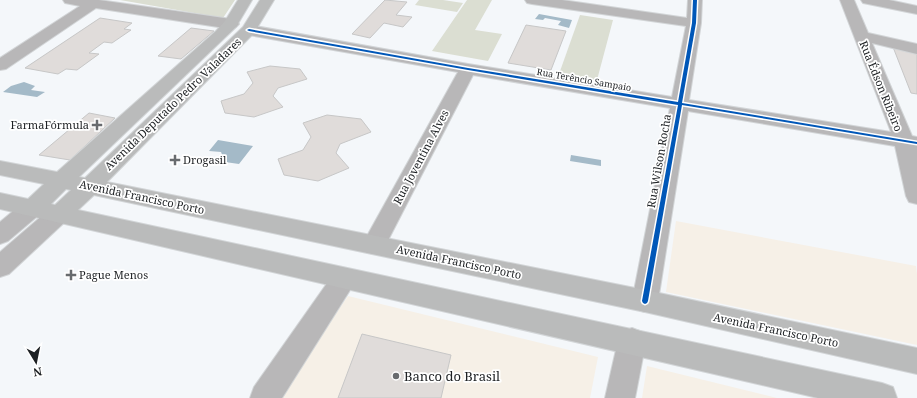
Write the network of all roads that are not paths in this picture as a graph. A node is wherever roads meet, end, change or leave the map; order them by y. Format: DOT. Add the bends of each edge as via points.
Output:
graph roads {
  1 [pos="70,0"];
  2 [pos="245,0"];
  3 [pos="267,0"];
  4 [pos="532,0"];
  5 [pos="695,0"];
  6 [pos="847,0"];
  7 [pos="868,0"];
  8 [pos="93,4"];
  9 [pos="917,10"];
  10 [pos="694,23"];
  11 [pos="231,24"];
  12 [pos="249,30"];
  13 [pos="861,36"];
  14 [pos="917,49"];
  15 [pos="0,65"];
  16 [pos="468,69"];
  17 [pos="678,104"];
  18 [pos="910,142"];
  19 [pos="0,168"];
  20 [pos="61,180"];
  21 [pos="89,187"];
  22 [pos="917,196"];
  23 [pos="0,201"];
  24 [pos="32,208"];
  25 [pos="59,214"];
  26 [pos="0,234"];
  27 [pos="374,245"];
  28 [pos="0,267"];
  29 [pos="344,279"];
  30 [pos="645,301"];
  31 [pos="632,341"];
  32 [pos="917,361"];
  33 [pos="265,398"];
  34 [pos="620,398"];
  35 [pos="882,398"];
  1 -- 8 [label="street"];
  2 -- 11 [label="main road, Avenida Deputado Pedro Valadares"];
  3 -- 12 [label="main road, Avenida Deputado Pedro Valadares"];
  4 -- 10 [label="street"];
  5 -- 10 [label="street, Rua Wilson Rocha"];
  6 -- 13 [label="street, Rua Édson Ribeiro"];
  7 -- 9 [label="street"];
  8 -- 11 [label="street"];
  8 -- 15 [label="street"];
  10 -- 17 [label="street, Rua Wilson Rocha"];
  11 -- 20 [label="main road, Avenida Deputado Pedro Valadares"];
  12 -- 16 [label="street, Rua Terêncio Sampaio"];
  12 -- 21 [label="main road, Avenida Deputado Pedro Valadares"];
  13 -- 14 [label="street"];
  13 -- 18 [label="street, Rua Édson Ribeiro"];
  16 -- 17 [label="street, Rua Terêncio Sampaio"];
  16 -- 27 [label="street, Rua Joventina Alves"];
  17 -- 18 [label="street, Rua Terêncio Sampaio"];
  17 -- 30 [label="street, Rua Wilson Rocha"];
  18 -- 22 [label="street, Rua Édson Ribeiro"];
  19 -- 20 [label="main road, Avenida Francisco Porto"];
  20 -- 21 [label="main road, Avenida Francisco Porto"];
  20 -- 24 [label="main road, Avenida Deputado Pedro Valadares"];
  21 -- 25 [label="main road, Avenida Deputado Pedro Valadares"];
  21 -- 27 [label="main road, Avenida Francisco Porto"];
  23 -- 24 [label="main road"];
  24 -- 25 [label="main road"];
  24 -- 26 [label="street"];
  25 -- 28 [label="street"];
  25 -- 29 [label="main road"];
  27 -- 30 [label="main road, Avenida Francisco Porto"];
  29 -- 31 [label="main road"];
  29 -- 33 [label="street"];
  30 -- 32 [label="main road, Avenida Francisco Porto"];
  31 -- 34 [label="street"];
  31 -- 35 [label="main road"];
}
